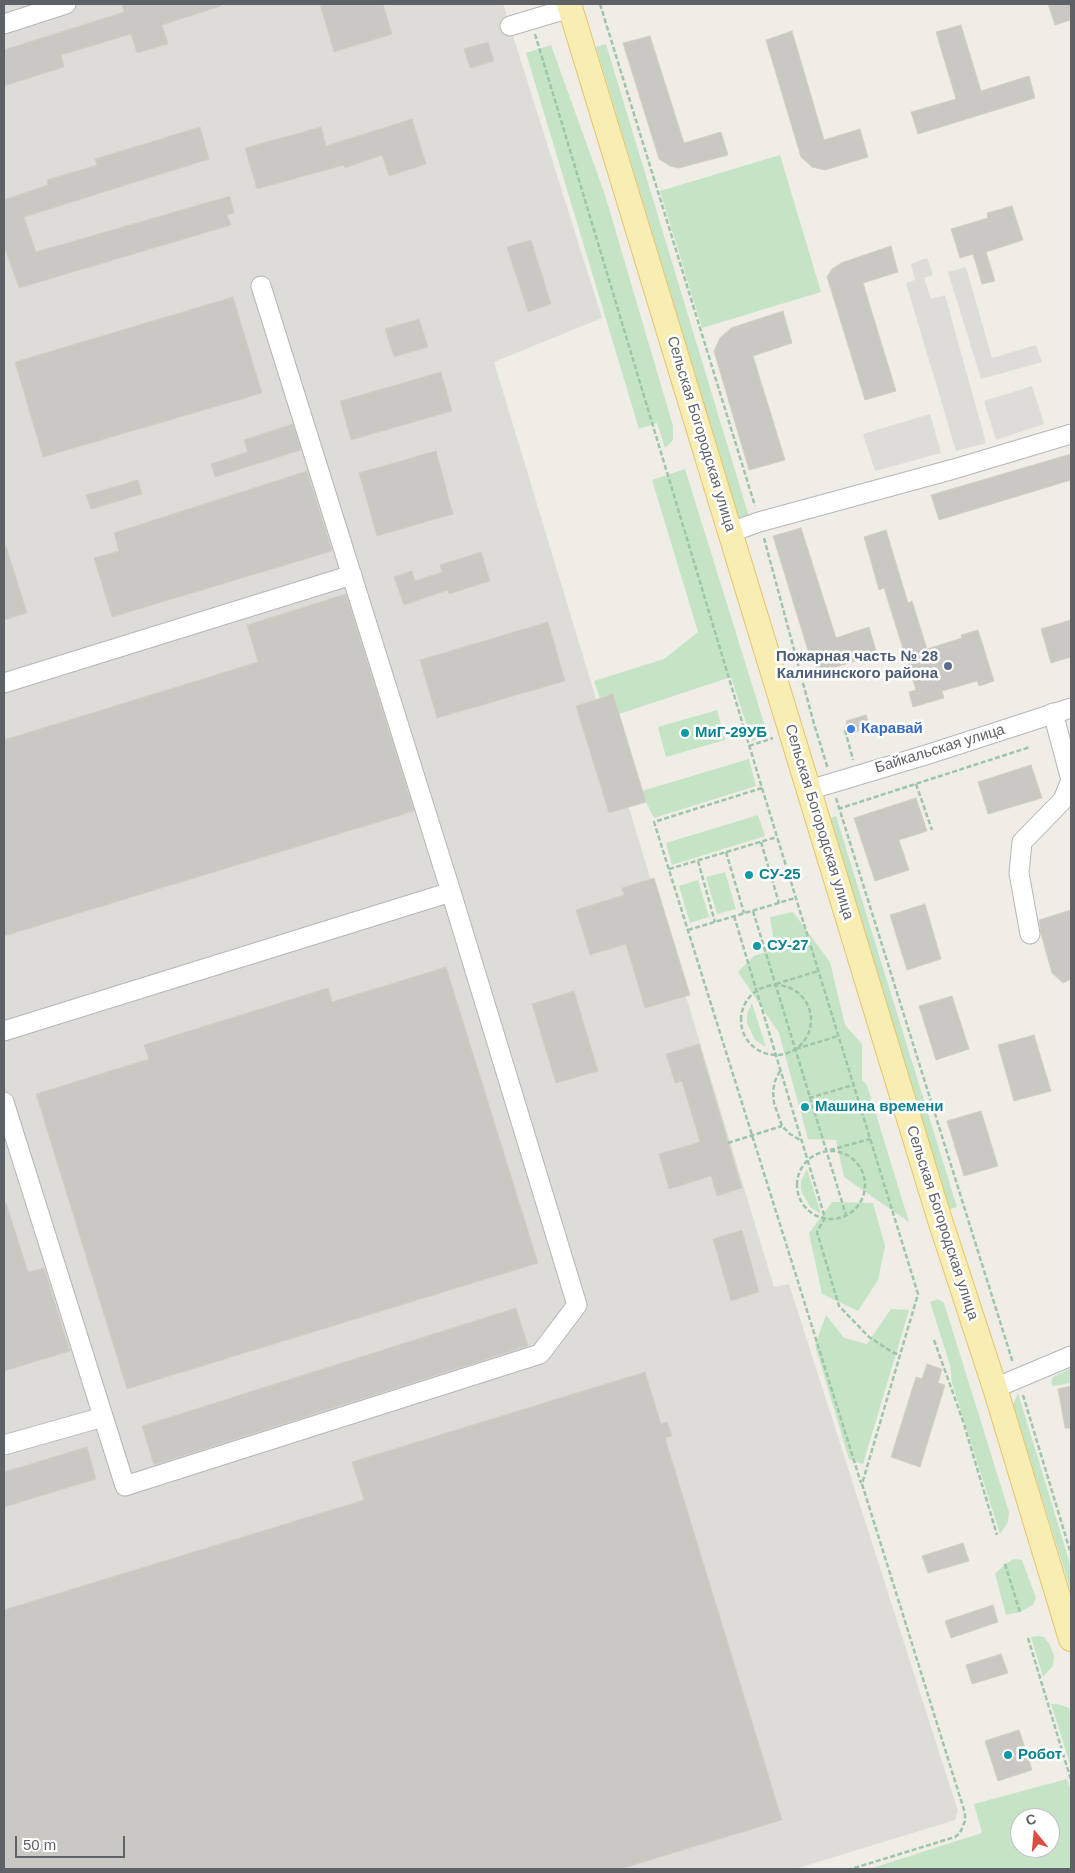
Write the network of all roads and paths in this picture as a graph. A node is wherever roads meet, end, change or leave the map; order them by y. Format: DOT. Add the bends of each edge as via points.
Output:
graph roads {
  1 [pos="66,4"];
  2 [pos="570,6"];
  3 [pos="531,20"];
  4 [pos="4,24"];
  5 [pos="510,26"];
  6 [pos="260,286"];
  7 [pos="1071,434"];
  8 [pos="731,532"];
  9 [pos="352,576"];
  10 [pos="4,683"];
  11 [pos="1062,711"];
  12 [pos="846,730"];
  13 [pos="1030,747"];
  14 [pos="854,761"];
  15 [pos="916,784"];
  16 [pos="762,788"];
  17 [pos="809,790"];
  18 [pos="838,809"];
  19 [pos="932,830"];
  20 [pos="776,837"];
  21 [pos="761,842"];
  22 [pos="726,852"];
  23 [pos="698,861"];
  24 [pos="669,870"];
  25 [pos="451,892"];
  26 [pos="795,898"];
  27 [pos="779,903"];
  28 [pos="753,911"];
  29 [pos="744,913"];
  30 [pos="734,916"];
  31 [pos="715,922"];
  32 [pos="688,930"];
  33 [pos="1030,934"];
  34 [pos="818,971"];
  35 [pos="775,984"];
  36 [pos="756,990"];
  37 [pos="4,1031"];
  38 [pos="838,1036"];
  39 [pos="795,1049"];
  40 [pos="776,1055"];
  41 [pos="780,1071"];
  42 [pos="853,1085"];
  43 [pos="809,1098"];
  44 [pos="4,1102"];
  45 [pos="782,1126"];
  46 [pos="752,1135"];
  47 [pos="870,1139"];
  48 [pos="801,1140"];
  49 [pos="728,1143"];
  50 [pos="826,1151"];
  51 [pos="808,1161"];
  52 [pos="846,1215"];
  53 [pos="825,1218"];
  54 [pos="934,1340"];
  55 [pos="900,1355"];
  56 [pos="1071,1356"];
  57 [pos="995,1388"];
  58 [pos="103,1417"];
  59 [pos="4,1445"];
  60 [pos="862,1484"];
  61 [pos="997,1535"];
  62 [pos="1005,1564"];
  63 [pos="1020,1612"];
  64 [pos="1028,1638"];
  65 [pos="1071,1639"];
  66 [pos="1071,1780"];
  67 [pos="851,1869"];
  1 -- 4 [label="lane"];
  2 -- 3 [label="lane"];
  2 -- 8 [label="main road, Сельская Богородская улица"];
  3 -- 5 [label="lane"];
  3 -- 16 [label="path"];
  6 -- 9 [label="lane"];
  7 -- 8 [label="lane"];
  8 -- 17 [label="main road, Сельская Богородская улица"];
  9 -- 10 [label="lane"];
  9 -- 25 [label="lane"];
  11 -- 17 [label="lane, Байкальская улица"];
  11 -- 33 [label="lane" via="1071,780 1063,800 1022,842 1018,873"];
  12 -- 14 [label="path"];
  13 -- 15 [label="path"];
  15 -- 18 [label="path"];
  15 -- 19 [label="path"];
  16 -- 20 [label="path"];
  16 -- 24 [label="path" via="654,822"];
  17 -- 57 [label="main road, Сельская Богородская улица"];
  20 -- 21 [label="path"];
  20 -- 26 [label="path"];
  21 -- 22 [label="path"];
  21 -- 27 [label="path"];
  22 -- 23 [label="path"];
  22 -- 29 [label="path"];
  23 -- 24 [label="path"];
  23 -- 31 [label="path"];
  24 -- 32 [label="path"];
  25 -- 37 [label="lane"];
  25 -- 58 [label="lane" via="576,1305 540,1354 125,1486"];
  26 -- 27 [label="path"];
  26 -- 34 [label="path"];
  27 -- 28 [label="path"];
  28 -- 29 [label="path"];
  28 -- 35 [label="path"];
  29 -- 30 [label="path"];
  30 -- 31 [label="path"];
  30 -- 36 [label="path"];
  31 -- 32 [label="path"];
  32 -- 46 [label="path"];
  34 -- 35 [label="path"];
  34 -- 38 [label="path"];
  35 -- 36 [label="path"];
  35 -- 39 [label="path"];
  35 -- 39 [label="path" via="795,990 808,1005 808,1034"];
  36 -- 40 [label="path"];
  36 -- 40 [label="path" via="742,1008 742,1030 754,1048"];
  38 -- 39 [label="path"];
  38 -- 42 [label="path"];
  39 -- 40 [label="path"];
  39 -- 43 [label="path"];
  40 -- 41 [label="path"];
  41 -- 45 [label="path" via="773,1091"];
  41 -- 48 [label="path"];
  42 -- 43 [label="path"];
  42 -- 47 [label="path"];
  43 -- 50 [label="path"];
  44 -- 58 [label="lane"];
  45 -- 46 [label="path"];
  45 -- 48 [label="path"];
  46 -- 49 [label="path"];
  46 -- 60 [label="path"];
  47 -- 50 [label="path"];
  47 -- 55 [label="path" via="918,1294"];
  48 -- 51 [label="path"];
  50 -- 51 [label="path"];
  50 -- 52 [label="path"];
  50 -- 52 [label="path" via="847,1155 862,1170 865,1190 855,1209"];
  51 -- 53 [label="path"];
  51 -- 53 [label="path" via="801,1170 798,1190 807,1209"];
  52 -- 53 [label="path"];
  53 -- 55 [label="path" via="816,1232 839,1306 869,1337"];
  54 -- 61 [label="path"];
  55 -- 60 [label="path"];
  56 -- 57 [label="lane"];
  57 -- 65 [label="main road, Сельская Богородская улица"];
  58 -- 59 [label="lane"];
  60 -- 67 [label="path" via="965,1821 955,1837"];
  62 -- 63 [label="path"];
  64 -- 66 [label="path"];
}
